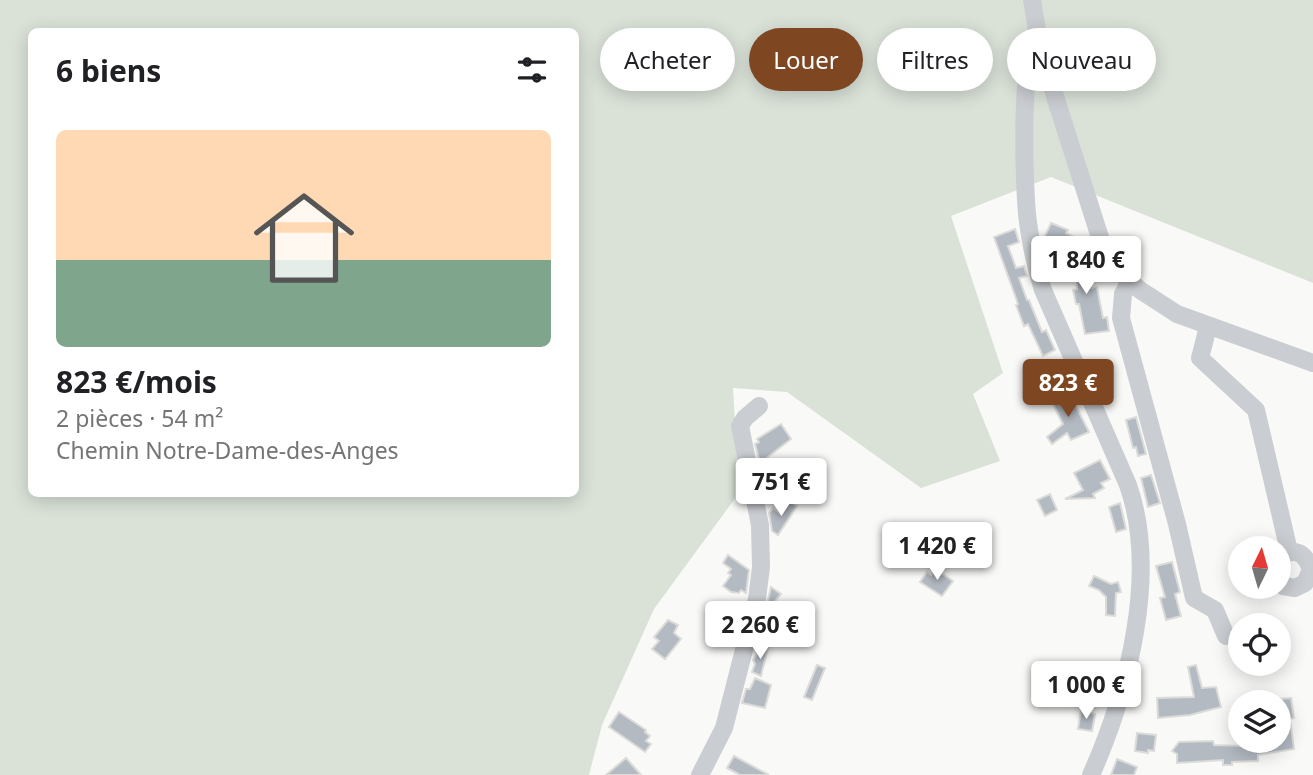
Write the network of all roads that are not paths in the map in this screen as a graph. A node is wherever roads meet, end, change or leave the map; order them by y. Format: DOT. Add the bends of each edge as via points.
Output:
graph roads {
  1 [pos="1032,0"];
  2 [pos="1036,28"];
  3 [pos="1027,91"];
  4 [pos="1053,91"];
  5 [pos="1130,281"];
  6 [pos="1208,327"];
  7 [pos="1313,363"];
  8 [pos="760,406"];
  9 [pos="1280,536"];
  10 [pos="1292,553"];
  11 [pos="1292,588"];
  12 [pos="1226,636"];
  13 [pos="700,775"];
  14 [pos="1091,775"];
  1 -- 2 [label="street"];
  3 -- 14 [label="street" via="1024,173 1033,257 1128,485 1140,534 1136,631 1116,711"];
  4 -- 5 [label="street" via="1104,250"];
  5 -- 6 [label="street" via="1177,314"];
  5 -- 12 [label="street" via="1123,294 1121,318 1194,598 1215,610"];
  6 -- 7 [label="street"];
  6 -- 9 [label="street" via="1200,358 1256,410"];
  8 -- 13 [label="street" via="740,426 760,525 757,599 724,728"];
  10 -- 11 [label="street" via="1307,558 1311,570 1305,583"];
}
